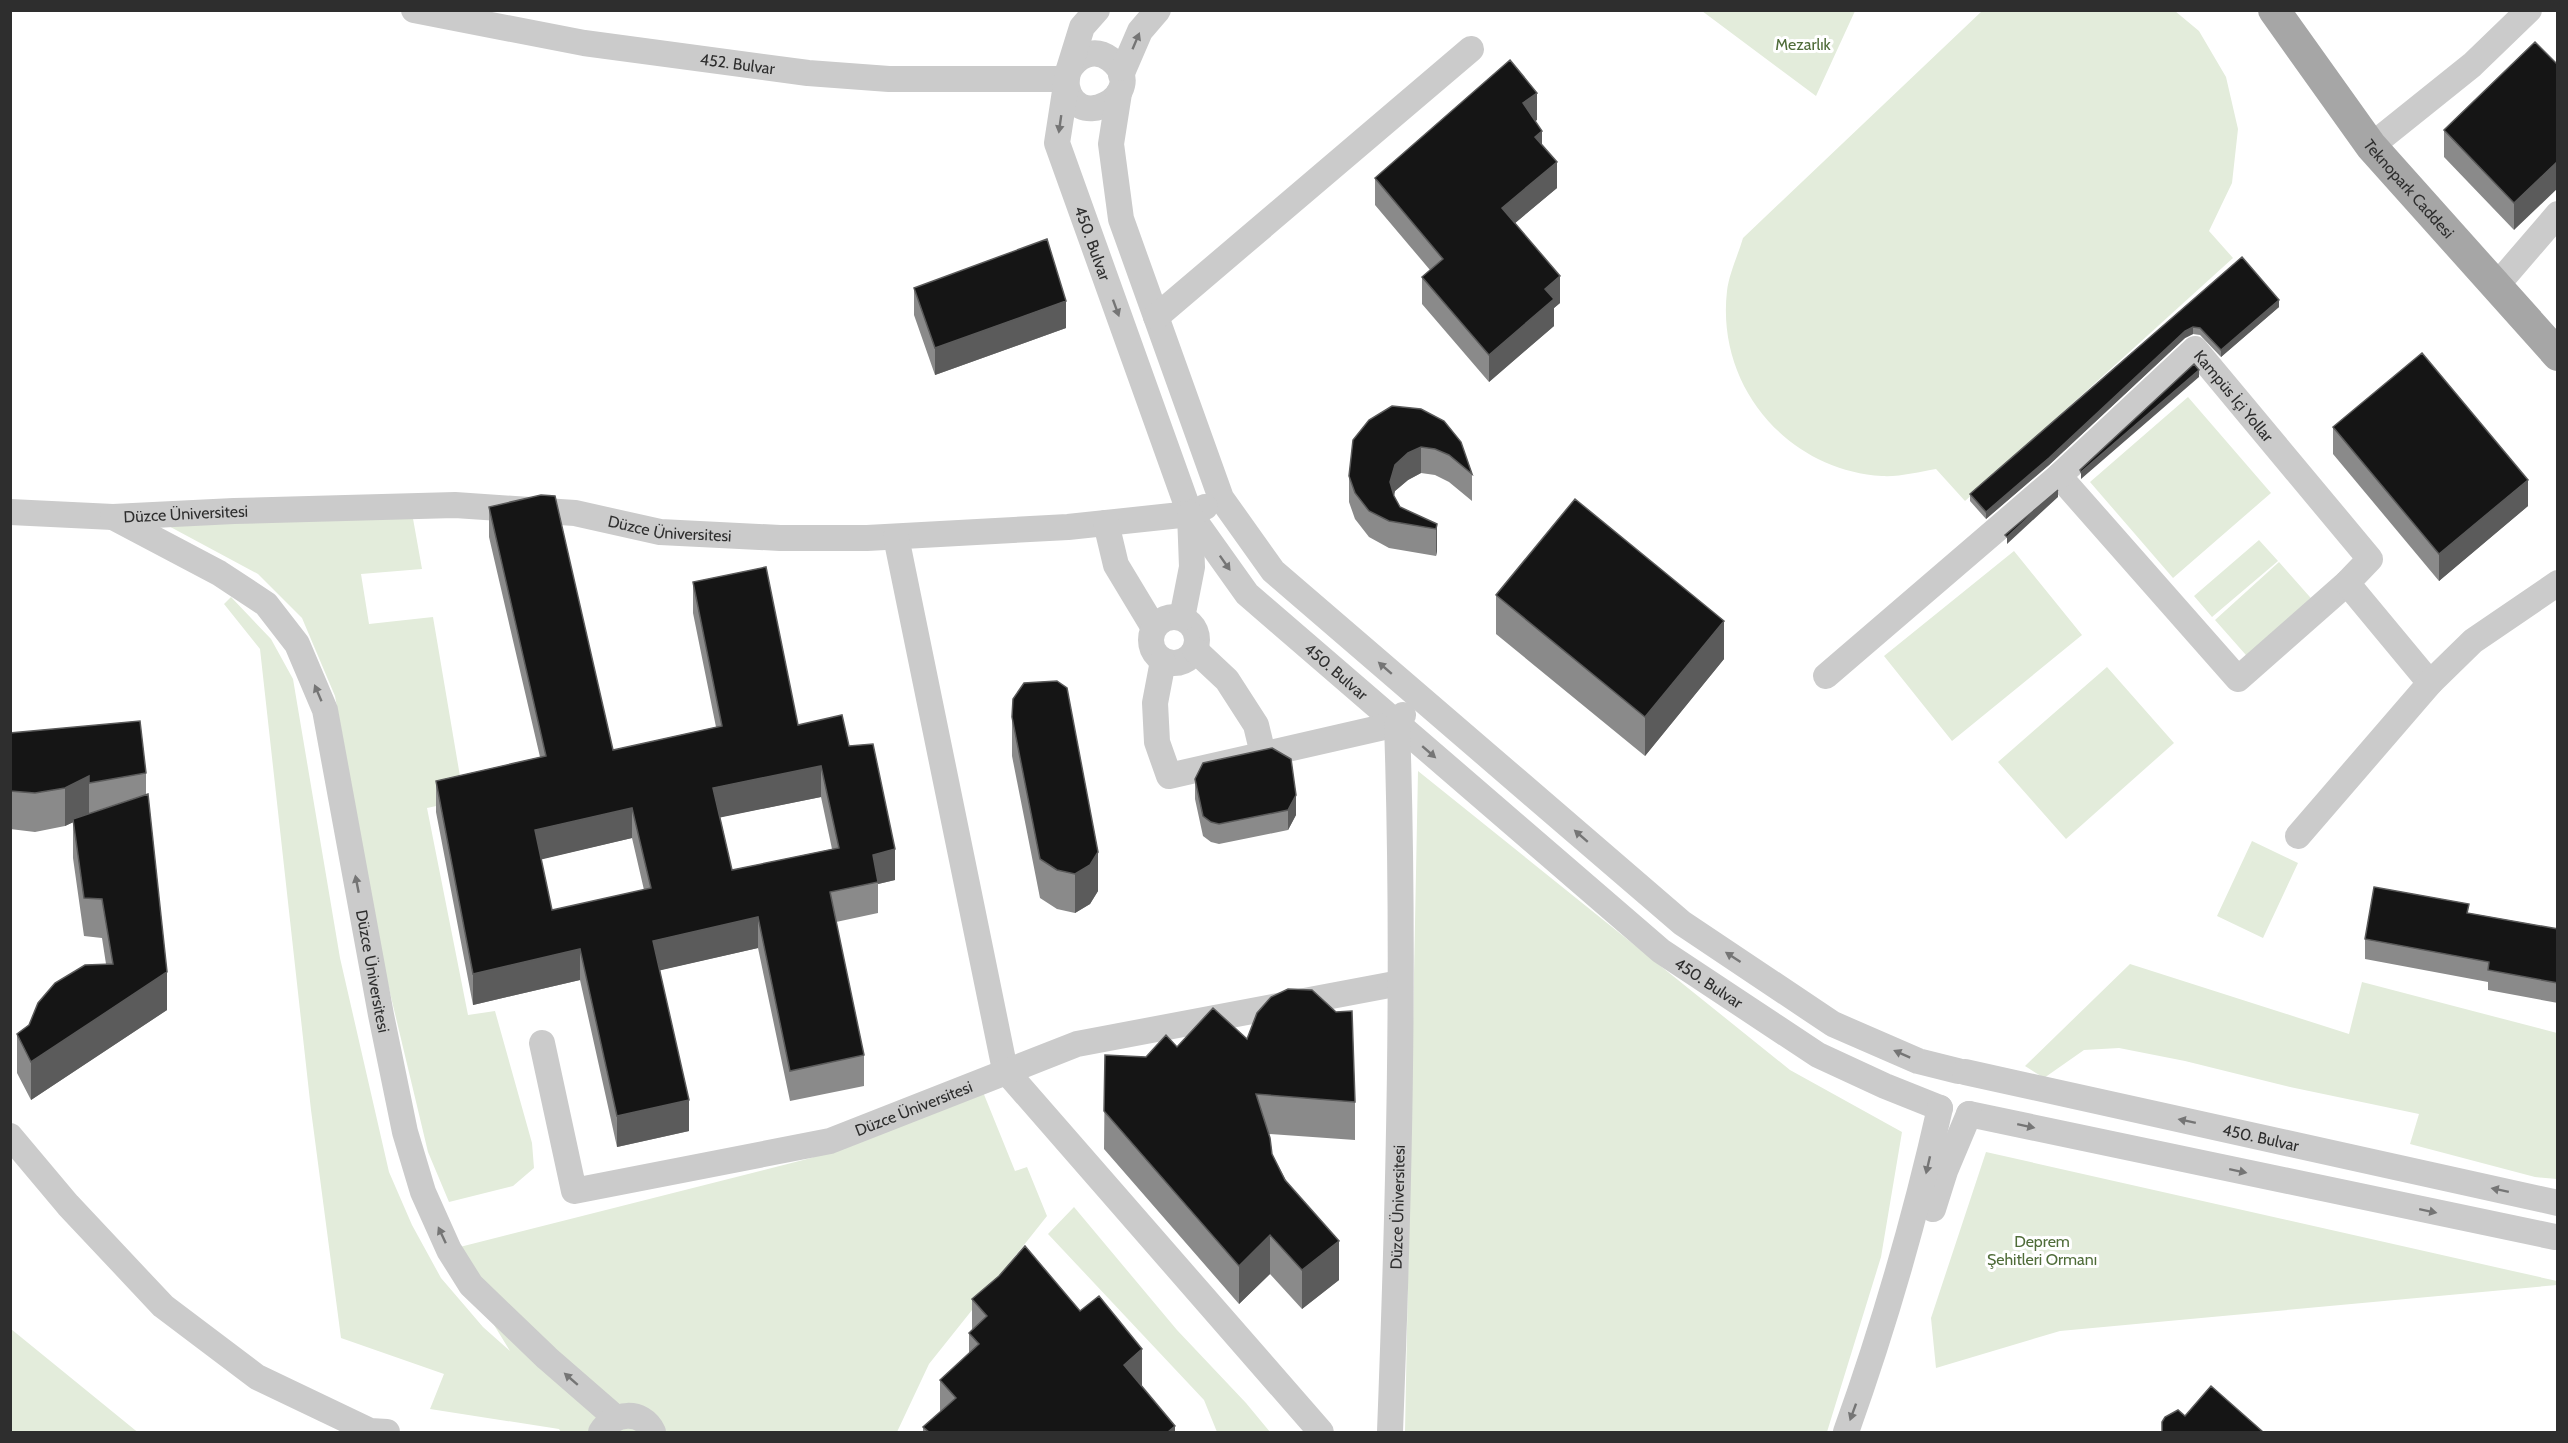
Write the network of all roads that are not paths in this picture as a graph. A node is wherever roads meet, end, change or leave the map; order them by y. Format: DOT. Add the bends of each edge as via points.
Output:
graph roads {
  1 [pos="414,10"];
  2 [pos="1097,10"];
  3 [pos="1158,10"];
  4 [pos="2274,10"];
  5 [pos="2529,10"];
  6 [pos="1471,48"];
  7 [pos="1067,76"];
  8 [pos="1120,84"];
  9 [pos="2371,146"];
  10 [pos="2558,214"];
  11 [pos="2498,285"];
  12 [pos="1156,317"];
  13 [pos="2558,354"];
  14 [pos="2059,476"];
  15 [pos="1221,498"];
  16 [pos="10,512"];
  17 [pos="1190,514"];
  18 [pos="113,517"];
  19 [pos="1106,523"];
  20 [pos="896,537"];
  21 [pos="2348,583"];
  22 [pos="2558,584"];
  23 [pos="1182,618"];
  24 [pos="1154,628"];
  25 [pos="1196,650"];
  26 [pos="1163,661"];
  27 [pos="1826,676"];
  28 [pos="2430,683"];
  29 [pos="1417,695"];
  30 [pos="1397,724"];
  31 [pos="1263,754"];
  32 [pos="2298,836"];
  33 [pos="1400,983"];
  34 [pos="543,1043"];
  35 [pos="1005,1070"];
  36 [pos="1961,1071"];
  37 [pos="1941,1108"];
  38 [pos="1969,1114"];
  39 [pos="10,1136"];
  40 [pos="2558,1203"];
  41 [pos="2554,1237"];
  42 [pos="608,1425"];
  43 [pos="387,1432"];
  44 [pos="652,1432"];
  45 [pos="1321,1432"];
  46 [pos="1390,1432"];
  47 [pos="1846,1432"];
  48 [pos="1864,1432"];
  1 -- 7 [label="street, 452. Bulvar" via="584,43 808,73 890,79"];
  2 -- 7 [label="street, 450. Bulvar" via="1082,27"];
  8 -- 3 [label="street, 450. Bulvar, one-way" via="1140,31"];
  4 -- 9 [label="main road, Teknopark Caddesi"];
  5 -- 9 [label="street" via="2472,66"];
  6 -- 12 [label="street"];
  7 -- 8 [label="street" via="1078,58 1096,53 1112,60"];
  7 -- 8 [label="street" via="1073,99 1089,108 1107,105"];
  7 -- 17 [label="street, 450. Bulvar, one-way" via="1057,143"];
  8 -- 12 [label="street, 450. Bulvar" via="1111,144 1121,219"];
  9 -- 11 [label="main road, Teknopark Caddesi"];
  10 -- 11 [label="street"];
  11 -- 13 [label="main road, Teknopark Caddesi"];
  12 -- 15 [label="street, 450. Bulvar"];
  14 -- 21 [label="street, Kampüs İçi Yollar" via="2238,680"];
  14 -- 21 [label="street, Kampüs İçi Yollar" via="2195,349 2370,559"];
  14 -- 27 [label="street, Kampüs İçi Yollar"];
  15 -- 17 [label="street, Düzce Üniversitesi"];
  29 -- 15 [label="street, 450. Bulvar, one-way" via="1273,571"];
  16 -- 18 [label="street, Düzce Üniversitesi"];
  17 -- 19 [label="street, Düzce Üniversitesi"];
  17 -- 23 [label="street" via="1192,567"];
  17 -- 30 [label="street, 450. Bulvar, one-way" via="1247,594"];
  18 -- 20 [label="street, Düzce Üniversitesi" via="455,505 575,513 660,532 741,537"];
  42 -- 18 [label="street, Düzce Üniversitesi, one-way" via="547,1358 471,1285 449,1250 423,1192 405,1132 324,710 297,644 266,604 219,573"];
  19 -- 20 [label="street, Düzce Üniversitesi"];
  19 -- 24 [label="street" via="1116,565"];
  20 -- 35 [label="street"];
  21 -- 28 [label="street"];
  22 -- 28 [label="street" via="2473,641"];
  23 -- 24 [label="street" via="1166,618"];
  23 -- 25 [label="street" via="1189,621 1197,634"];
  24 -- 26 [label="street" via="1153,650"];
  25 -- 26 [label="street" via="1185,661"];
  25 -- 31 [label="street" via="1227,680 1256,725"];
  26 -- 31 [label="street" via="1155,703 1157,742 1169,776"];
  28 -- 32 [label="street"];
  29 -- 30 [label="street"];
  36 -- 29 [label="street, 450. Bulvar, one-way" via="1918,1061 1833,1024 1682,923"];
  30 -- 31 [label="street"];
  30 -- 33 [label="street, Düzce Üniversitesi"];
  30 -- 37 [label="street, 450. Bulvar, one-way" via="1661,951 1818,1055"];
  33 -- 35 [label="street, Düzce Üniversitesi" via="1077,1044"];
  33 -- 46 [label="street, Düzce Üniversitesi" via="1399,1217"];
  34 -- 35 [label="street, Düzce Üniversitesi" via="574,1191 830,1141"];
  35 -- 45 [label="street"];
  36 -- 37 [label="street" via="1944,1076 1936,1088"];
  36 -- 38 [label="street" via="1977,1080 1981,1095"];
  40 -- 36 [label="street, 450. Bulvar, one-way"];
  37 -- 38 [label="street" via="1954,1116"];
  37 -- 47 [label="street, one-way" via="1918,1208"];
  38 -- 41 [label="street, one-way"];
  38 -- 48 [label="street" via="1945,1172"];
  39 -- 43 [label="street" via="68,1205 163,1306 256,1377 370,1431"];
  42 -- 44 [label="street" via="625,1415 635,1416 644,1420"];
}
